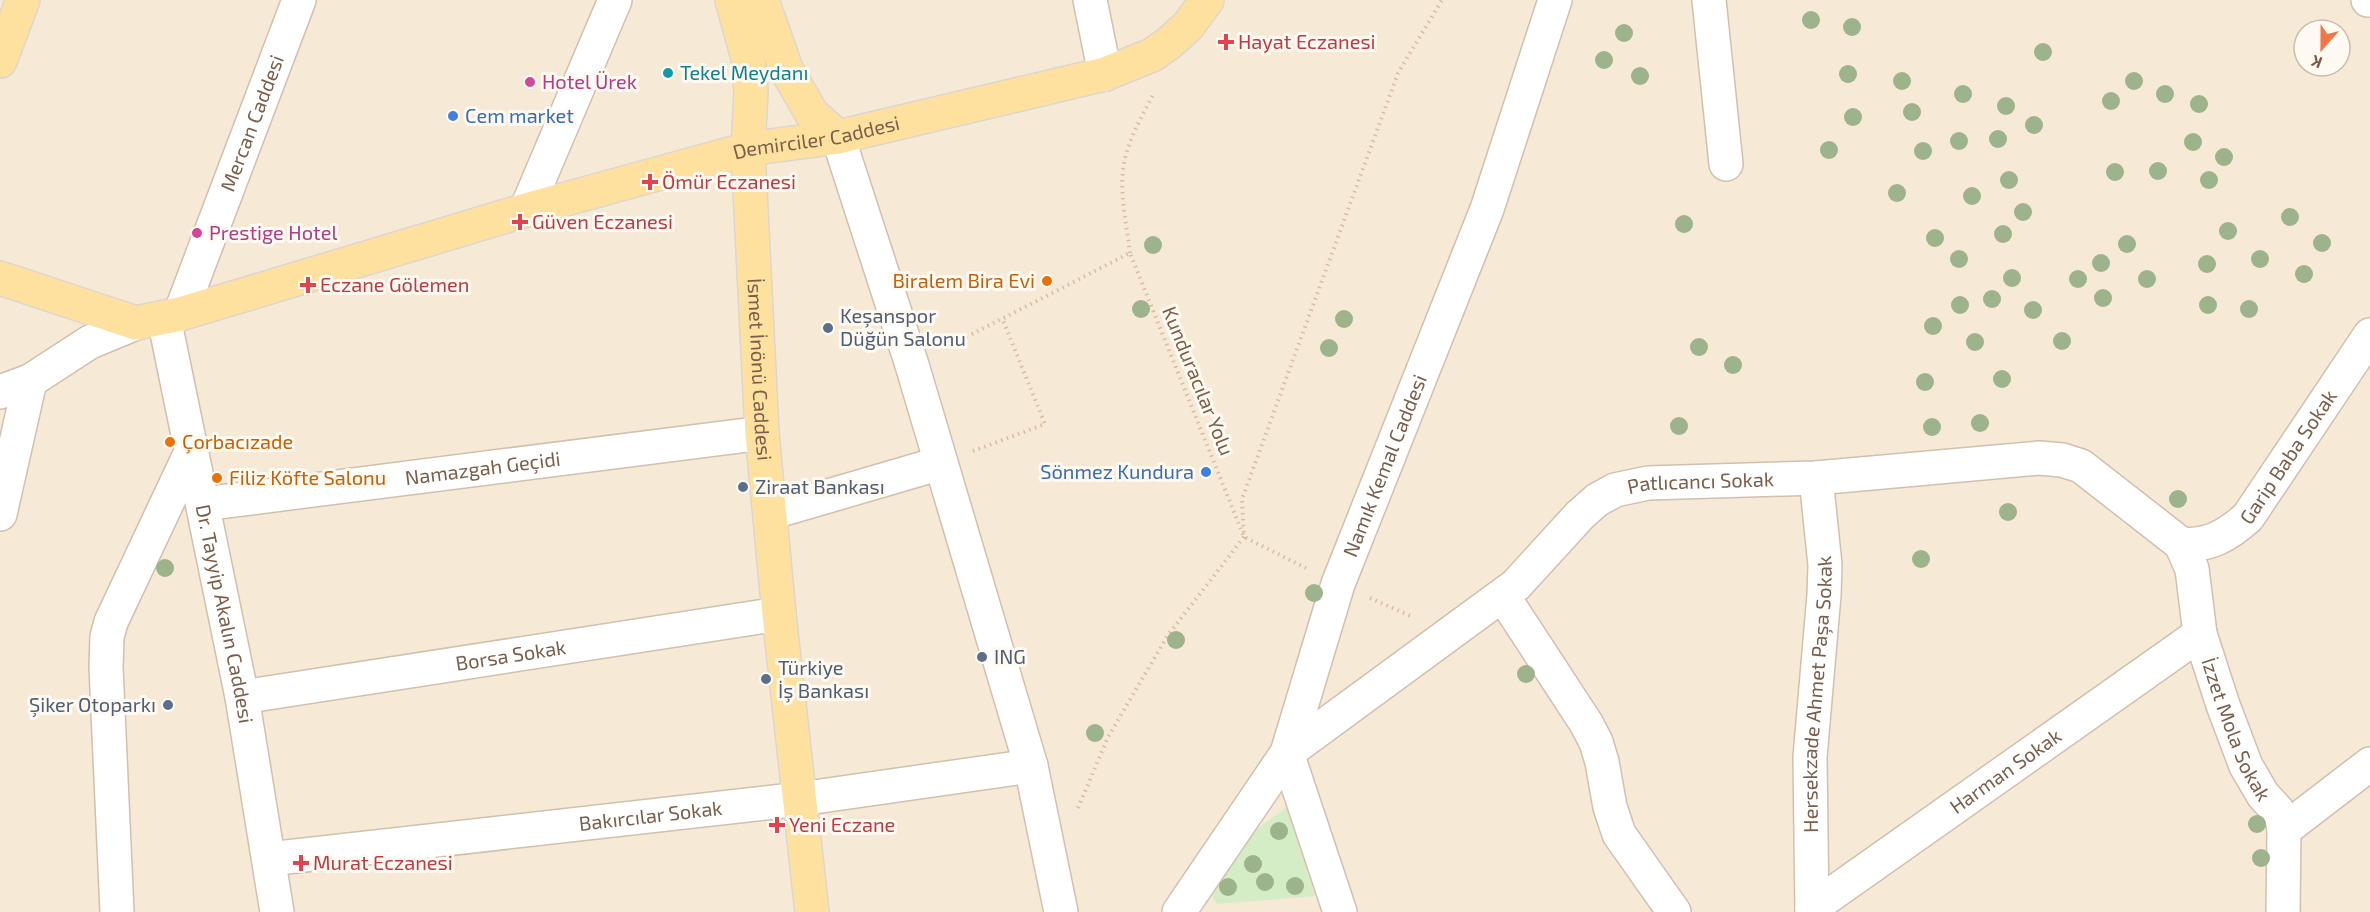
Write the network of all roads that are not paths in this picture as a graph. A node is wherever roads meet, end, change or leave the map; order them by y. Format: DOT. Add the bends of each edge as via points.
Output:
graph roads {
  1 [pos="23,0"];
  2 [pos="299,0"];
  3 [pos="615,0"];
  4 [pos="732,0"];
  5 [pos="762,0"];
  6 [pos="1090,0"];
  7 [pos="1207,0"];
  8 [pos="1555,0"];
  9 [pos="1709,0"];
  10 [pos="0,61"];
  11 [pos="1105,74"];
  12 [pos="838,137"];
  13 [pos="748,149"];
  14 [pos="1726,164"];
  15 [pos="526,210"];
  16 [pos="0,278"];
  17 [pos="160,318"];
  18 [pos="2370,335"];
  19 [pos="30,381"];
  20 [pos="0,392"];
  21 [pos="762,433"];
  22 [pos="192,450"];
  23 [pos="942,463"];
  24 [pos="1816,478"];
  25 [pos="203,504"];
  26 [pos="770,513"];
  27 [pos="0,514"];
  28 [pos="2181,544"];
  29 [pos="1503,596"];
  30 [pos="779,614"];
  31 [pos="2200,634"];
  32 [pos="242,697"];
  33 [pos="1287,753"];
  34 [pos="2370,764"];
  35 [pos="1031,766"];
  36 [pos="800,799"];
  37 [pos="2284,830"];
  38 [pos="269,859"];
  39 [pos="1812,910"];
  40 [pos="117,912"];
  41 [pos="277,912"];
  42 [pos="812,912"];
  43 [pos="1062,912"];
  44 [pos="1179,912"];
  45 [pos="1340,912"];
  46 [pos="1674,912"];
  47 [pos="2283,912"];
  1 -- 10 [label="main road"];
  2 -- 17 [label="street, Mercan Caddesi"];
  3 -- 15 [label="street"];
  4 -- 13 [label="main road, İsmet İnönü Caddesi" via="748,58"];
  5 -- 12 [label="main road" via="786,69 812,114"];
  6 -- 11 [label="street"];
  7 -- 11 [label="main road, Demirciler Caddesi" via="1169,43 1152,55"];
  8 -- 33 [label="street, Namık Kemal Caddesi" via="1487,209 1338,584"];
  9 -- 14 [label="street"];
  11 -- 12 [label="main road, Demirciler Caddesi"];
  12 -- 13 [label="main road, Demirciler Caddesi"];
  12 -- 23 [label="street"];
  13 -- 15 [label="main road, Demirciler Caddesi"];
  13 -- 21 [label="main road, İsmet İnönü Caddesi"];
  15 -- 17 [label="main road, Demirciler Caddesi"];
  16 -- 17 [label="main road"];
  17 -- 19 [label="street" via="90,342"];
  17 -- 22 [label="street, Dr. Tayyip Akalın Caddesi"];
  18 -- 28 [label="street, Garip Baba Sokak" via="2248,517 2209,543"];
  19 -- 20 [label="street"];
  19 -- 27 [label="street"];
  21 -- 25 [label="street, Namazgah Geçidi"];
  21 -- 26 [label="main road, İsmet İnönü Caddesi"];
  22 -- 25 [label="street, Dr. Tayyip Akalın Caddesi"];
  22 -- 40 [label="street" via="117,607 107,637"];
  23 -- 26 [label="street"];
  23 -- 35 [label="street"];
  24 -- 28 [label="street, Patlıcancı Sokak" via="2039,458 2062,460 2095,475"];
  24 -- 29 [label="street, Patlıcancı Sokak" via="1647,483 1615,490 1580,515 1531,571"];
  24 -- 39 [label="street, Hersekzade Ahmet Paşa Sokak" via="1825,565 1810,757"];
  25 -- 32 [label="street, Dr. Tayyip Akalın Caddesi"];
  26 -- 30 [label="main road, İsmet İnönü Caddesi"];
  28 -- 31 [label="street, İzzet Mola Sokak" via="2192,569"];
  29 -- 33 [label="street, Patlıcancı Sokak"];
  29 -- 46 [label="street" via="1586,723 1602,762 1619,834"];
  30 -- 32 [label="street, Borsa Sokak"];
  30 -- 36 [label="main road, İsmet İnönü Caddesi"];
  31 -- 37 [label="street, İzzet Mola Sokak" via="2246,766 2277,810"];
  31 -- 39 [label="street, Harman Sokak"];
  32 -- 38 [label="street, Dr. Tayyip Akalın Caddesi"];
  33 -- 44 [label="street, Namık Kemal Caddesi"];
  33 -- 45 [label="street"];
  34 -- 37 [label="street"];
  35 -- 36 [label="street, Bakırcılar Sokak"];
  35 -- 43 [label="street"];
  36 -- 38 [label="street, Bakırcılar Sokak"];
  36 -- 42 [label="main road, İsmet İnönü Caddesi"];
  37 -- 47 [label="street, İzzet Mola Sokak"];
  38 -- 41 [label="street, Dr. Tayyip Akalın Caddesi"];
}
